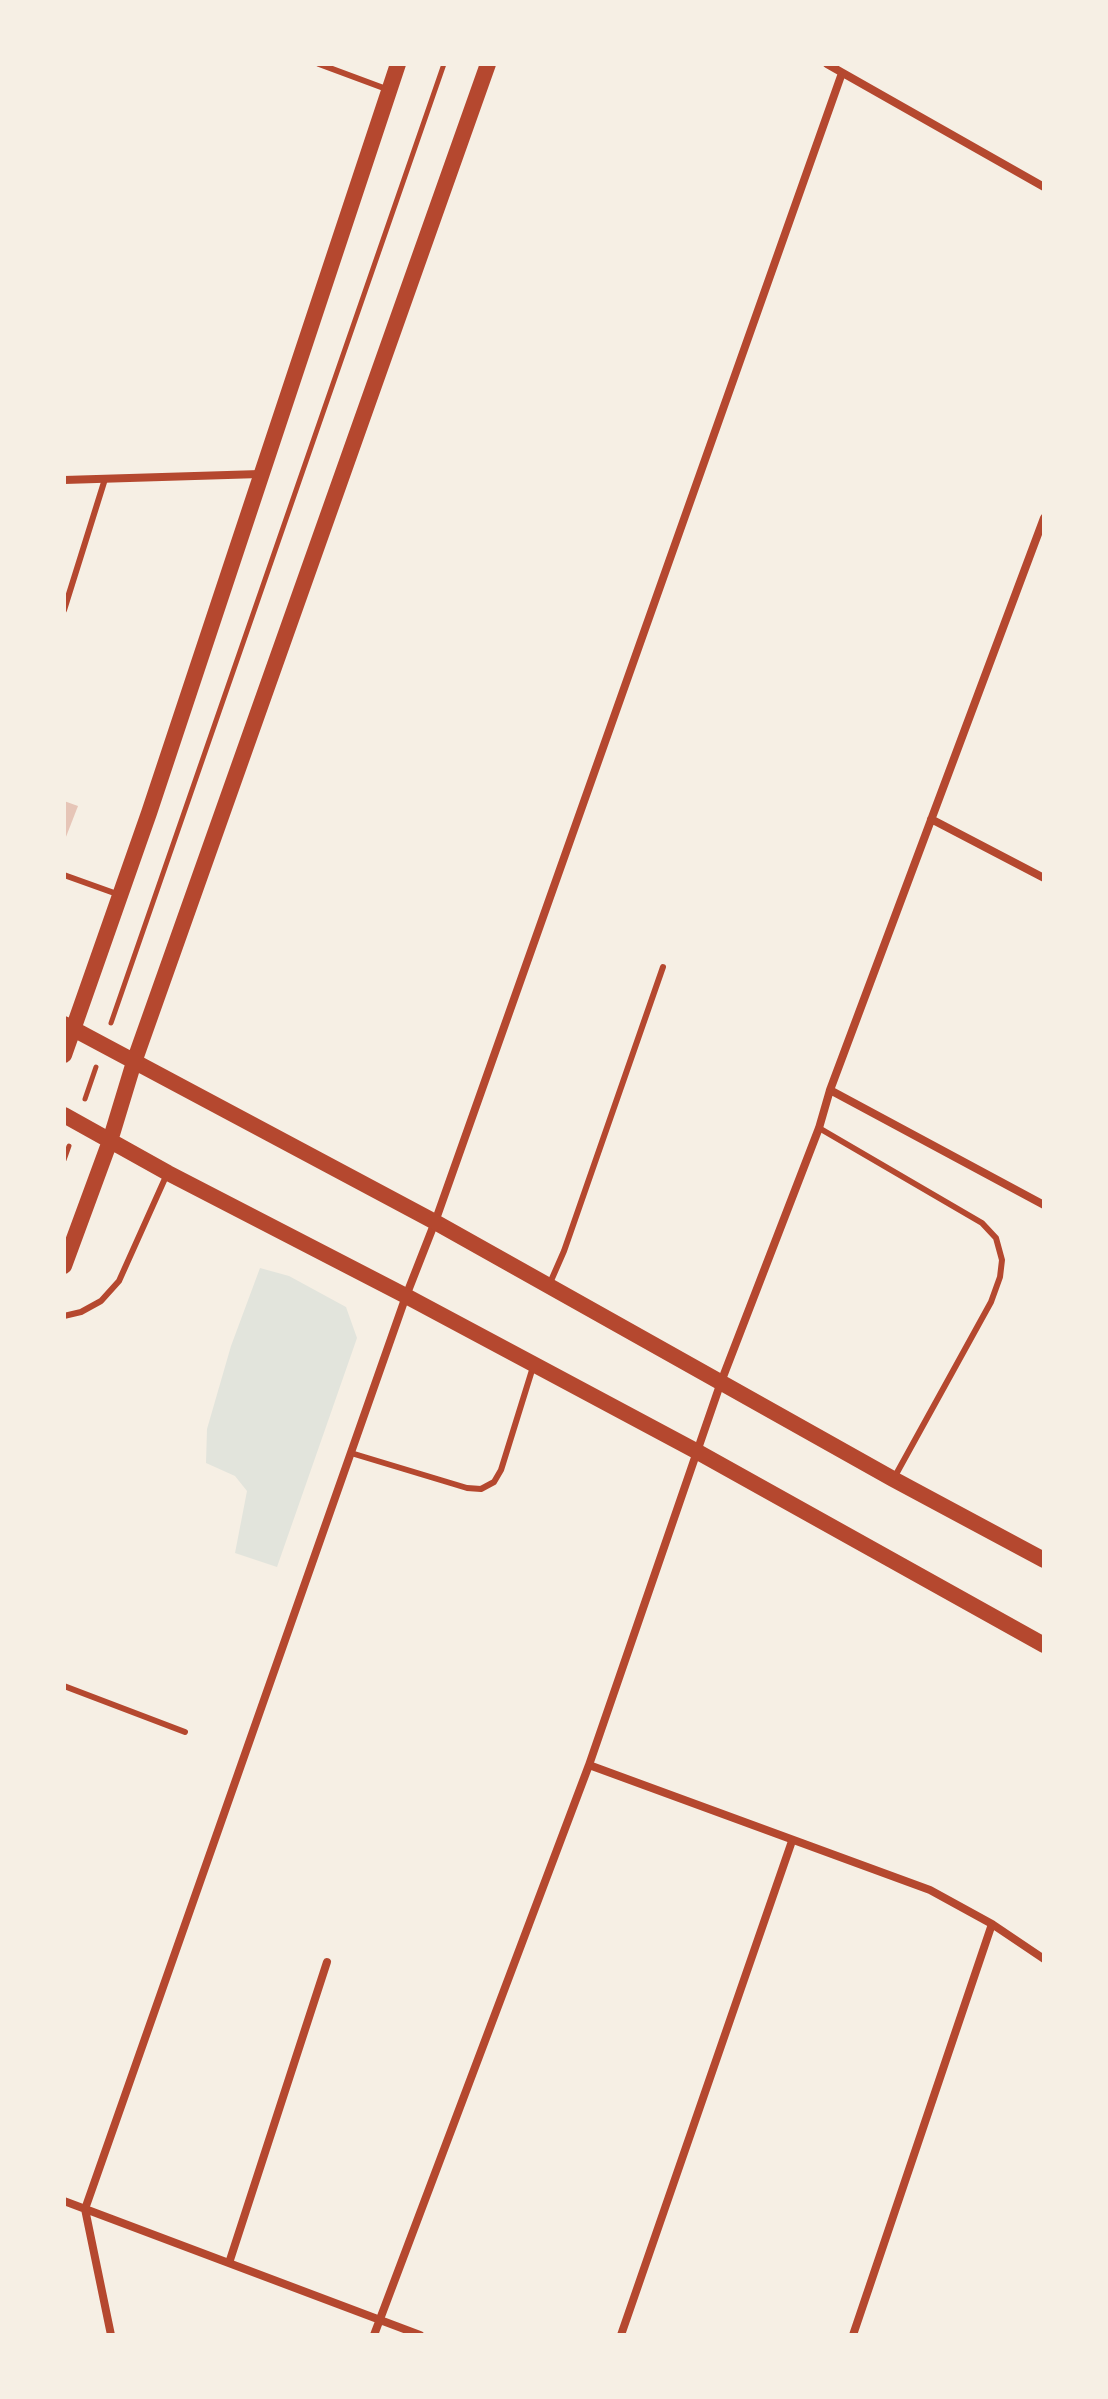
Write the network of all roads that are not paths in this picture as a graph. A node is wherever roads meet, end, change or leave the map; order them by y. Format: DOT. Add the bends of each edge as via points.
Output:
graph roads {
  1 [pos="319,64"];
  2 [pos="398,64"];
  3 [pos="488,64"];
  4 [pos="827,64"];
  5 [pos="842,73"];
  6 [pos="389,90"];
  7 [pos="1044,187"];
  8 [pos="260,474"];
  9 [pos="105,479"];
  10 [pos="64,480"];
  11 [pos="1044,519"];
  12 [pos="64,610"];
  13 [pos="931,819"];
  14 [pos="64,875"];
  15 [pos="1044,878"];
  16 [pos="120,896"];
  17 [pos="663,967"];
  18 [pos="69,1027"];
  19 [pos="64,1055"];
  20 [pos="134,1062"];
  21 [pos="830,1090"];
  22 [pos="70,1119"];
  23 [pos="819,1128"];
  24 [pos="110,1141"];
  25 [pos="168,1173"];
  26 [pos="1044,1205"];
  27 [pos="435,1222"];
  28 [pos="64,1266"];
  29 [pos="549,1287"];
  30 [pos="406,1296"];
  31 [pos="64,1316"];
  32 [pos="534,1364"];
  33 [pos="721,1382"];
  34 [pos="696,1451"];
  35 [pos="351,1453"];
  36 [pos="893,1479"];
  37 [pos="1044,1560"];
  38 [pos="1044,1645"];
  39 [pos="64,1686"];
  40 [pos="185,1732"];
  41 [pos="589,1765"];
  42 [pos="792,1841"];
  43 [pos="992,1924"];
  44 [pos="1044,1959"];
  45 [pos="327,1962"];
  46 [pos="64,2201"];
  47 [pos="85,2209"];
  48 [pos="229,2263"];
  49 [pos="379,2319"];
  50 [pos="111,2335"];
  51 [pos="374,2335"];
  52 [pos="420,2335"];
  53 [pos="621,2335"];
  54 [pos="853,2335"];
  1 -- 6 [label="lane"];
  2 -- 6 [label="main road"];
  3 -- 20 [label="main road"];
  4 -- 5 [label="street"];
  5 -- 7 [label="street"];
  5 -- 27 [label="street"];
  6 -- 8 [label="main road"];
  8 -- 9 [label="street"];
  8 -- 16 [label="main road"];
  9 -- 10 [label="street"];
  9 -- 12 [label="lane"];
  11 -- 13 [label="street"];
  13 -- 15 [label="street"];
  13 -- 21 [label="street"];
  14 -- 16 [label="lane"];
  16 -- 18 [label="main road"];
  17 -- 29 [label="lane"];
  18 -- 19 [label="main road"];
  18 -- 20 [label="main road"];
  20 -- 24 [label="main road"];
  20 -- 27 [label="main road"];
  21 -- 23 [label="street"];
  21 -- 26 [label="street"];
  22 -- 24 [label="main road"];
  23 -- 33 [label="street"];
  23 -- 36 [label="lane" via="982,1223 996,1238 1002,1260 991,1302"];
  24 -- 25 [label="main road"];
  24 -- 28 [label="main road"];
  25 -- 30 [label="main road"];
  25 -- 31 [label="lane" via="119,1281 101,1301"];
  27 -- 29 [label="main road"];
  27 -- 30 [label="street"];
  29 -- 33 [label="main road"];
  30 -- 32 [label="main road"];
  30 -- 35 [label="street"];
  32 -- 34 [label="main road"];
  32 -- 35 [label="lane" via="501,1470 481,1489"];
  33 -- 34 [label="street"];
  33 -- 36 [label="main road"];
  34 -- 38 [label="main road"];
  34 -- 41 [label="street"];
  35 -- 47 [label="street"];
  36 -- 37 [label="main road"];
  39 -- 40 [label="lane"];
  41 -- 42 [label="street"];
  41 -- 49 [label="street"];
  42 -- 43 [label="street" via="930,1890"];
  42 -- 53 [label="street"];
  43 -- 44 [label="street"];
  43 -- 54 [label="street"];
  45 -- 48 [label="street"];
  46 -- 47 [label="street"];
  47 -- 48 [label="street"];
  47 -- 50 [label="street"];
  48 -- 49 [label="street"];
  49 -- 51 [label="street"];
  49 -- 52 [label="street"];
}
